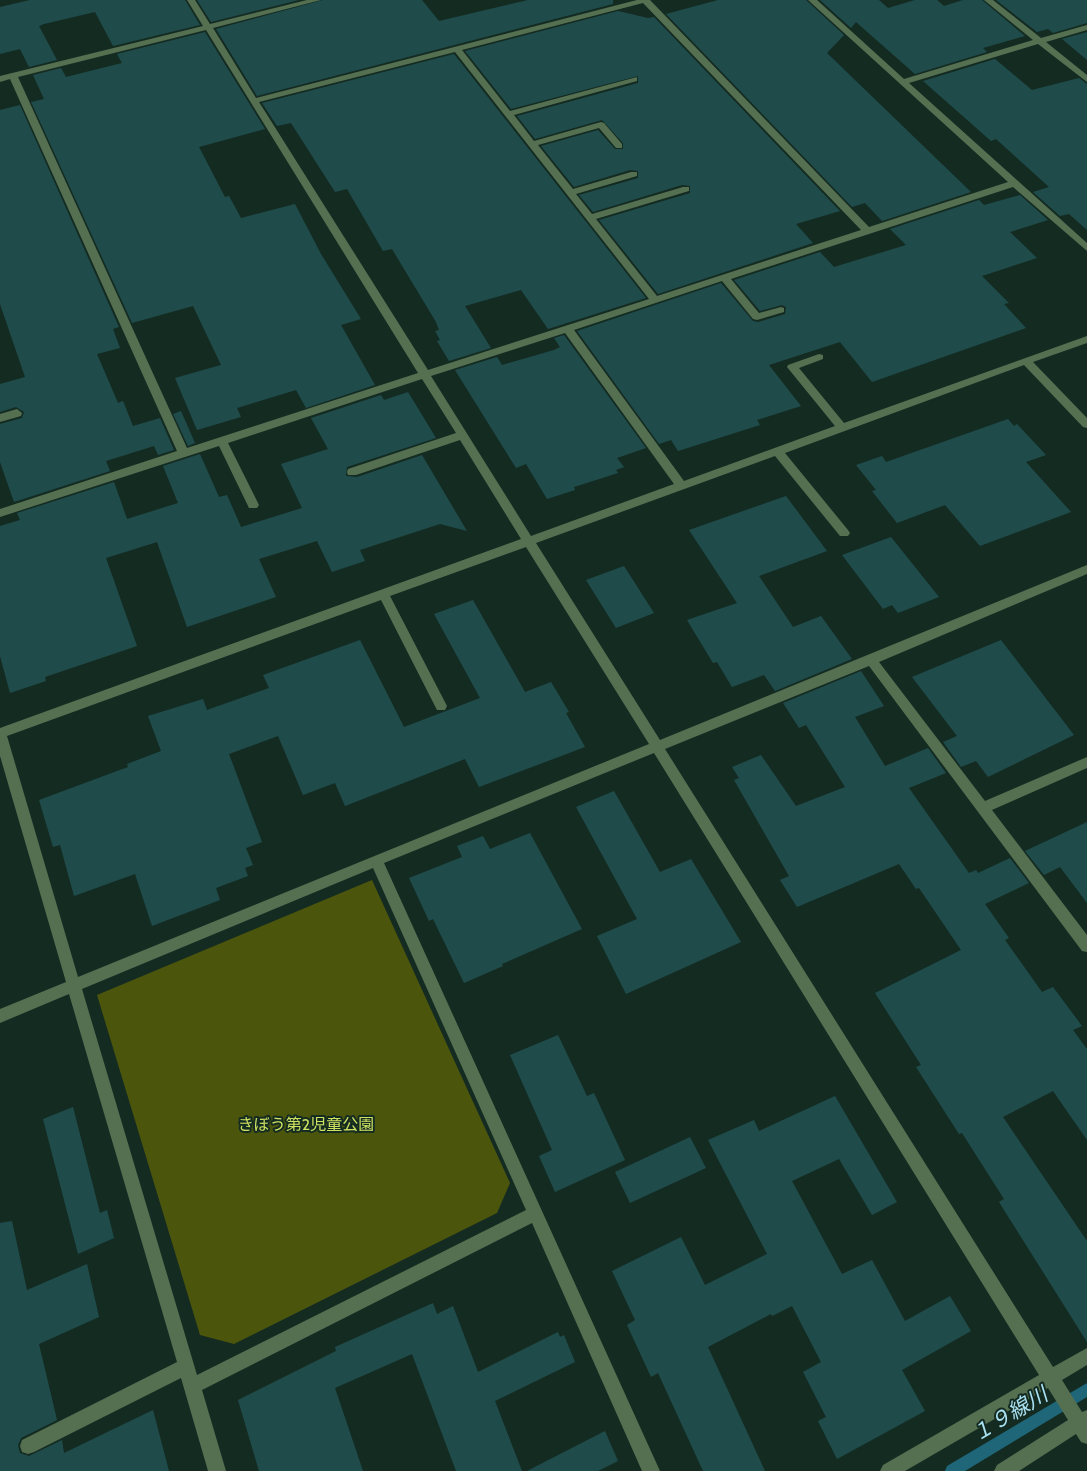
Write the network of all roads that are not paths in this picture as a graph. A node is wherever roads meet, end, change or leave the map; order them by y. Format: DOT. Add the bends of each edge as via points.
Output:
graph roads {
  1 [pos="191,0"];
  2 [pos="317,0"];
  3 [pos="645,0"];
  4 [pos="812,0"];
  5 [pos="988,0"];
  6 [pos="621,3"];
  7 [pos="1087,26"];
  8 [pos="208,27"];
  9 [pos="1038,41"];
  10 [pos="458,50"];
  11 [pos="13,76"];
  12 [pos="0,79"];
  13 [pos="634,79"];
  14 [pos="1087,79"];
  15 [pos="902,82"];
  16 [pos="254,101"];
  17 [pos="508,114"];
  18 [pos="532,144"];
  19 [pos="619,146"];
  20 [pos="634,174"];
  21 [pos="1015,184"];
  22 [pos="686,189"];
  23 [pos="570,193"];
  24 [pos="590,218"];
  25 [pos="867,231"];
  26 [pos="1087,248"];
  27 [pos="724,277"];
  28 [pos="654,299"];
  29 [pos="781,310"];
  30 [pos="567,328"];
  31 [pos="1087,339"];
  32 [pos="819,357"];
  33 [pos="1026,361"];
  34 [pos="424,375"];
  35 [pos="17,413"];
  36 [pos="0,418"];
  37 [pos="1087,424"];
  38 [pos="842,428"];
  39 [pos="462,435"];
  40 [pos="222,441"];
  41 [pos="778,452"];
  42 [pos="184,454"];
  43 [pos="352,472"];
  44 [pos="682,487"];
  45 [pos="253,505"];
  46 [pos="0,513"];
  47 [pos="844,533"];
  48 [pos="530,542"];
  49 [pos="1087,569"];
  50 [pos="384,594"];
  51 [pos="871,660"];
  52 [pos="441,706"];
  53 [pos="0,734"];
  54 [pos="656,746"];
  55 [pos="1087,762"];
  56 [pos="984,808"];
  57 [pos="376,860"];
  58 [pos="1087,946"];
  59 [pos="73,986"];
  60 [pos="0,1016"];
  61 [pos="536,1213"];
  62 [pos="1087,1356"];
  63 [pos="185,1368"];
  64 [pos="1050,1378"];
  65 [pos="192,1388"];
  66 [pos="1084,1426"];
  67 [pos="28,1446"];
  68 [pos="217,1471"];
  69 [pos="651,1471"];
  70 [pos="889,1471"];
  71 [pos="1003,1471"];
  1 -- 8 [label="street"];
  2 -- 8 [label="street"];
  3 -- 6 [label="street"];
  3 -- 25 [label="street"];
  4 -- 15 [label="street"];
  5 -- 9 [label="street"];
  6 -- 10 [label="street"];
  7 -- 9 [label="street"];
  8 -- 11 [label="street"];
  8 -- 16 [label="street"];
  9 -- 14 [label="street"];
  9 -- 15 [label="street"];
  10 -- 16 [label="street"];
  10 -- 17 [label="street"];
  11 -- 12 [label="street"];
  11 -- 42 [label="street"];
  13 -- 17 [label="street"];
  15 -- 21 [label="street"];
  16 -- 34 [label="street"];
  17 -- 18 [label="street"];
  18 -- 19 [label="street" via="601,125"];
  18 -- 23 [label="street"];
  20 -- 23 [label="street"];
  21 -- 25 [label="street"];
  21 -- 26 [label="street"];
  22 -- 24 [label="street"];
  23 -- 24 [label="street"];
  24 -- 28 [label="street"];
  25 -- 27 [label="street"];
  27 -- 28 [label="street"];
  27 -- 29 [label="street" via="757,317"];
  28 -- 30 [label="street"];
  30 -- 34 [label="street"];
  30 -- 44 [label="street"];
  31 -- 33 [label="street"];
  32 -- 38 [label="street" via="792,367"];
  33 -- 37 [label="street"];
  33 -- 38 [label="street"];
  34 -- 39 [label="street"];
  34 -- 40 [label="street"];
  35 -- 36 [label="street"];
  38 -- 41 [label="street"];
  39 -- 43 [label="street"];
  39 -- 48 [label="street"];
  40 -- 42 [label="street"];
  40 -- 45 [label="street"];
  41 -- 44 [label="street"];
  41 -- 47 [label="street"];
  42 -- 46 [label="street"];
  44 -- 48 [label="street"];
  48 -- 50 [label="street"];
  48 -- 54 [label="street"];
  49 -- 51 [label="street"];
  50 -- 52 [label="street"];
  50 -- 53 [label="street"];
  51 -- 54 [label="street"];
  51 -- 56 [label="street"];
  53 -- 59 [label="street"];
  54 -- 57 [label="street"];
  54 -- 64 [label="street"];
  55 -- 56 [label="street"];
  56 -- 58 [label="street"];
  57 -- 59 [label="street"];
  57 -- 61 [label="street"];
  59 -- 60 [label="street"];
  59 -- 63 [label="street"];
  61 -- 65 [label="street"];
  61 -- 69 [label="street"];
  62 -- 64 [label="street"];
  63 -- 65 [label="street"];
  63 -- 67 [label="street"];
  64 -- 66 [label="street"];
  64 -- 70 [label="street"];
  65 -- 68 [label="street"];
  66 -- 71 [label="street"];
}
